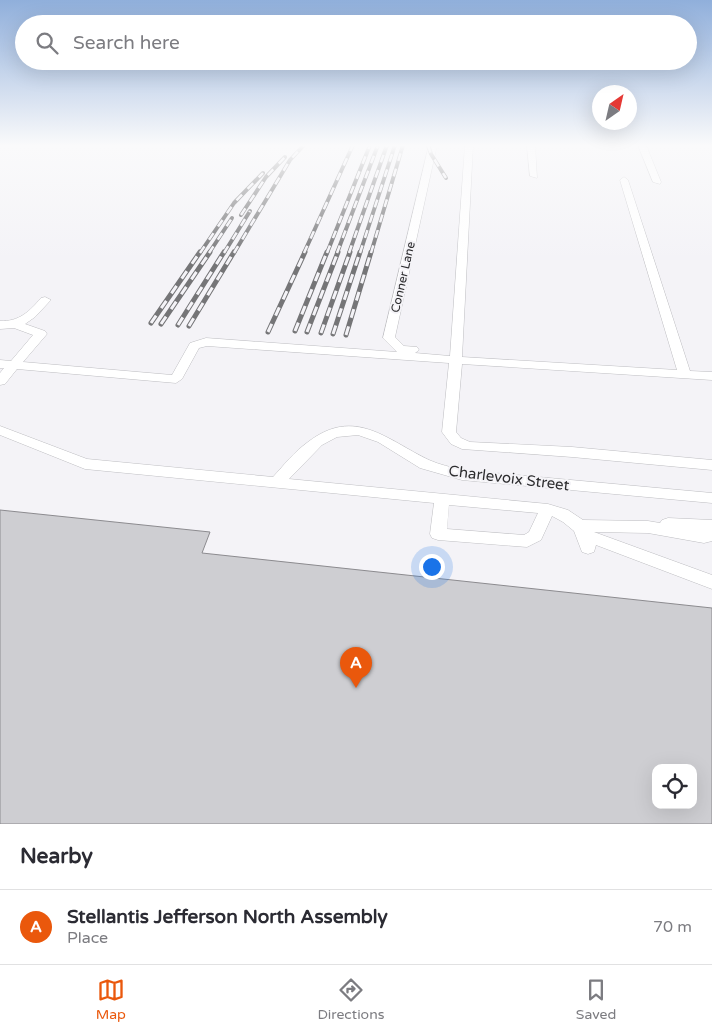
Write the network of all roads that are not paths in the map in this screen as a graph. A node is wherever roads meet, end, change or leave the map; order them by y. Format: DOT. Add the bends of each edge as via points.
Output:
graph roads {
  1 [pos="424,183"];
  2 [pos="467,183"];
  3 [pos="625,183"];
  4 [pos="45,300"];
  5 [pos="16,324"];
  6 [pos="0,325"];
  7 [pos="456,357"];
  8 [pos="0,364"];
  9 [pos="14,365"];
  10 [pos="684,375"];
  11 [pos="712,376"];
  12 [pos="0,381"];
  13 [pos="0,430"];
  14 [pos="712,464"];
  15 [pos="276,483"];
  16 [pos="712,498"];
  17 [pos="442,499"];
  18 [pos="548,509"];
  19 [pos="710,535"];
  20 [pos="584,536"];
  21 [pos="712,582"];
  1 -- 7 [label="street, Conner Lane" via="389,338 400,348"];
  2 -- 7 [label="street"];
  3 -- 10 [label="street"];
  4 -- 5 [label="lane" via="28,318"];
  5 -- 6 [label="lane"];
  5 -- 9 [label="street" via="41,334"];
  7 -- 9 [label="street" via="206,342 194,346 176,379"];
  7 -- 10 [label="street"];
  7 -- 14 [label="street" via="449,432 456,441 467,446"];
  8 -- 9 [label="street"];
  9 -- 12 [label="street"];
  10 -- 11 [label="street"];
  13 -- 15 [label="street" via="85,464"];
  15 -- 16 [label="street, Charlevoix Street" via="315,442 336,431 362,430 388,440 423,463 462,475"];
  15 -- 17 [label="street"];
  17 -- 18 [label="street"];
  17 -- 18 [label="street" via="438,534 527,541 535,536"];
  18 -- 20 [label="street" via="563,514"];
  19 -- 20 [label="street" via="648,528"];
  20 -- 21 [label="street"];
}
